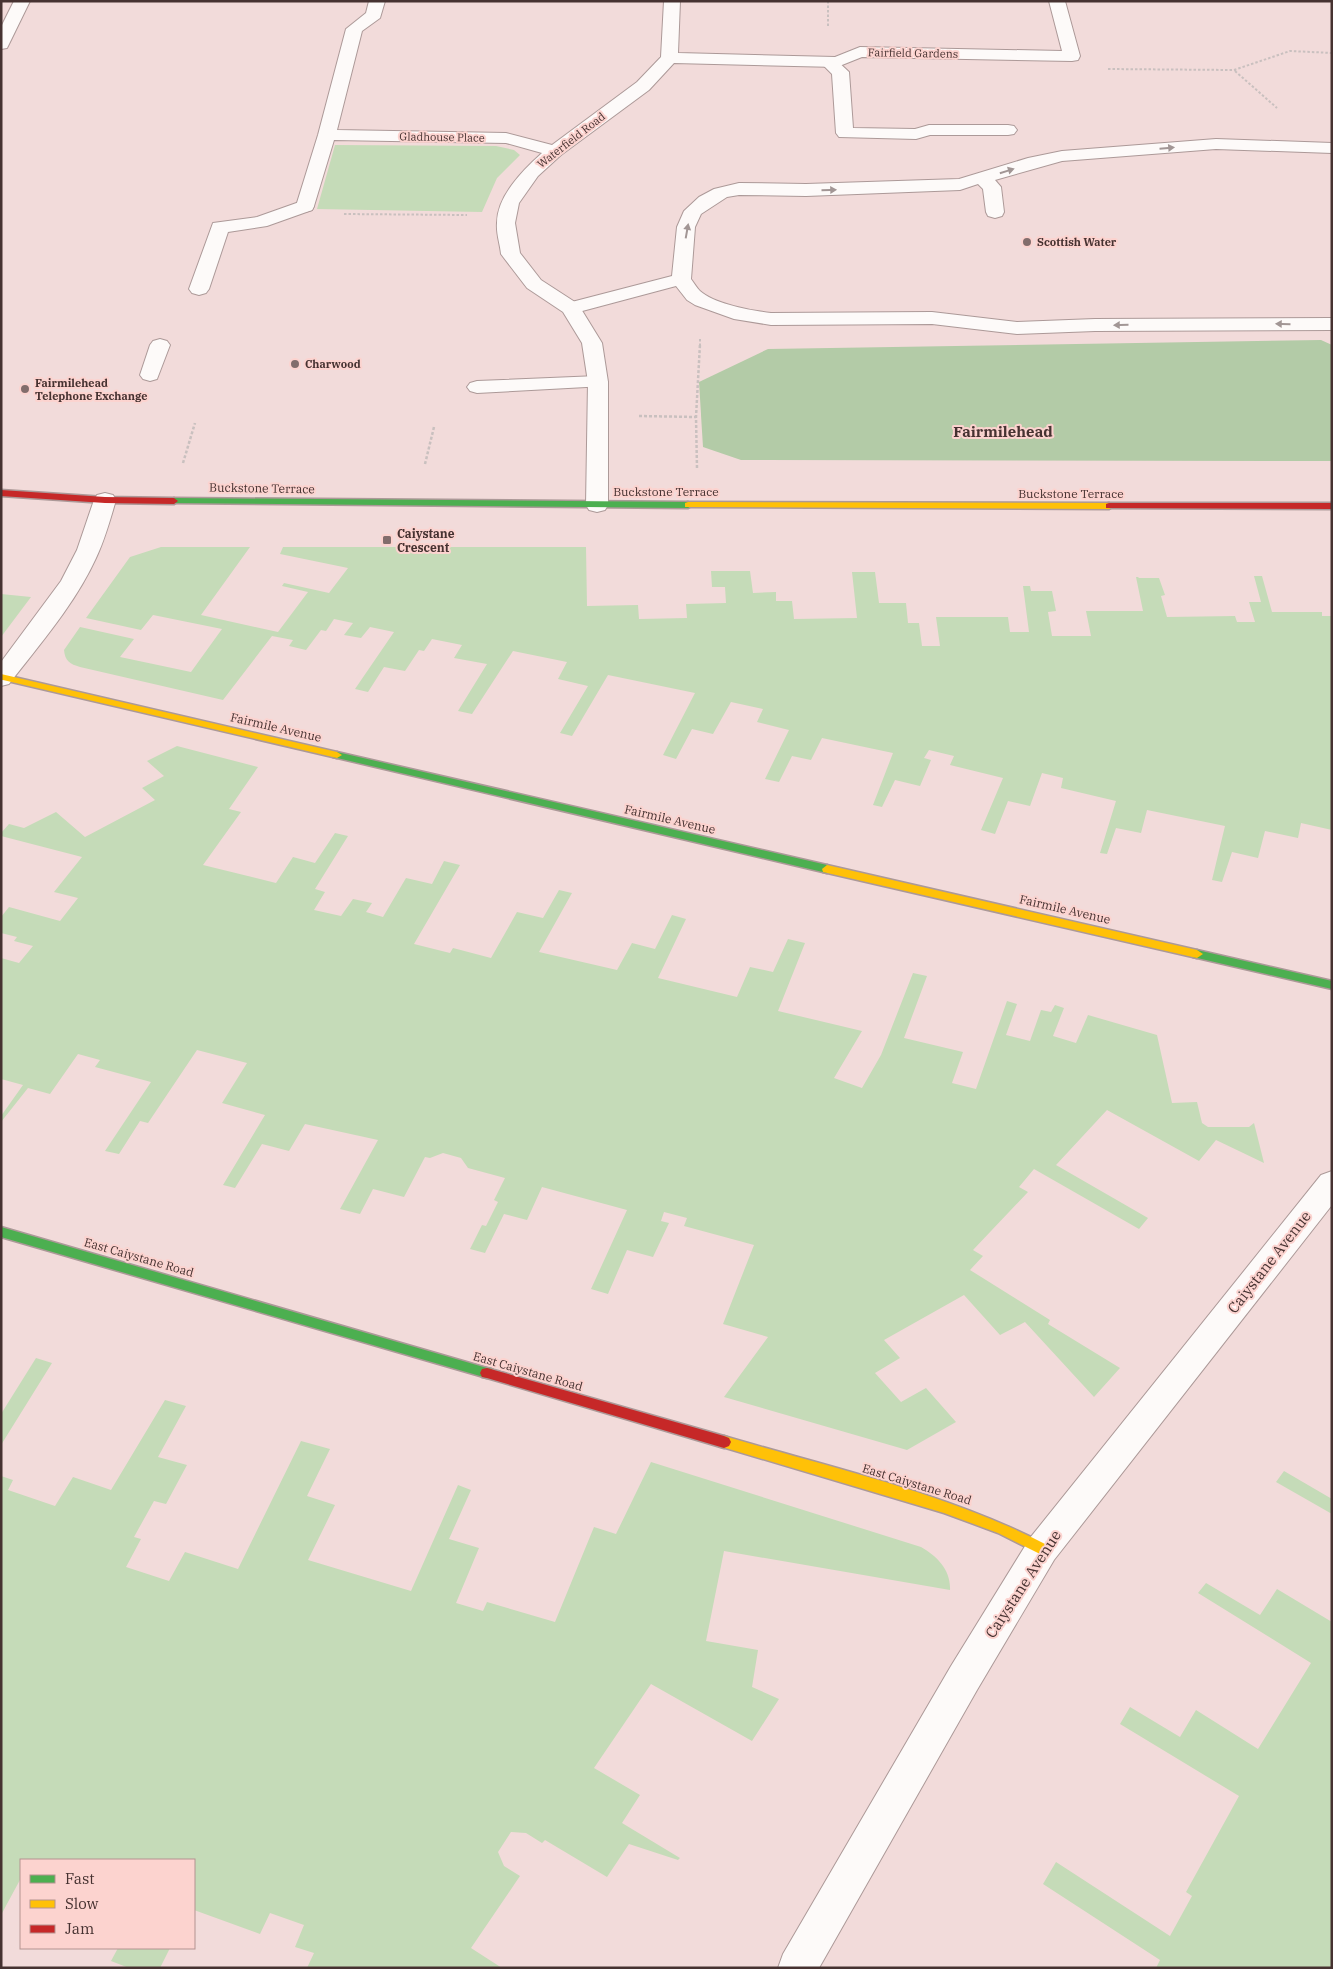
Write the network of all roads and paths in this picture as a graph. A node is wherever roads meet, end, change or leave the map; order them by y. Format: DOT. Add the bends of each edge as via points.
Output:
graph roads {
  1 [pos="22,1"];
  2 [pos="378,1"];
  3 [pos="672,1"];
  4 [pos="1058,1"];
  5 [pos="1,44"];
  6 [pos="1332,54"];
  7 [pos="1072,56"];
  8 [pos="669,58"];
  9 [pos="828,62"];
  10 [pos="1234,70"];
  11 [pos="1278,109"];
  12 [pos="1008,130"];
  13 [pos="327,136"];
  14 [pos="1332,148"];
  15 [pos="555,151"];
  16 [pos="982,178"];
  17 [pos="995,212"];
  18 [pos="283,214"];
  19 [pos="508,215"];
  20 [pos="681,279"];
  21 [pos="199,289"];
  22 [pos="702,301"];
  23 [pos="571,308"];
  24 [pos="1332,324"];
  25 [pos="160,345"];
  26 [pos="150,376"];
  27 [pos="598,382"];
  28 [pos="477,387"];
  29 [pos="598,416"];
  30 [pos="696,417"];
  31 [pos="1,493"];
  32 [pos="105,500"];
  33 [pos="597,505"];
  34 [pos="698,505"];
  35 [pos="1332,506"];
  36 [pos="2,678"];
  37 [pos="1332,985"];
  38 [pos="1332,1183"];
  39 [pos="1,1232"];
  40 [pos="1042,1549"];
  41 [pos="797,1968"];
  1 -- 5 [label="street"];
  2 -- 13 [label="street" via="374,15 354,30"];
  3 -- 8 [label="street"];
  4 -- 7 [label="street"];
  6 -- 10 [label="path" via="1290,51"];
  7 -- 9 [label="street, Fairfield Gardens" via="860,52 837,62"];
  7 -- 10 [label="path" via="1098,69"];
  8 -- 9 [label="street, Fairfield Gardens"];
  8 -- 15 [label="street, Waterfield Road" via="643,86"];
  9 -- 12 [label="street" via="840,72 845,133"];
  10 -- 11 [label="path"];
  13 -- 15 [label="street, Gladhouse Place" via="506,138"];
  13 -- 18 [label="street" via="305,206"];
  16 -- 14 [label="street, one-way" via="1062,156 1216,144"];
  15 -- 19 [label="street, Waterfield Road" via="532,172 510,203"];
  16 -- 17 [label="street" via="992,187"];
  20 -- 16 [label="street, one-way" via="686,227 693,211 721,193 924,187 960,184"];
  18 -- 19 [label="path"];
  18 -- 21 [label="street" via="260,222 220,227"];
  19 -- 23 [label="street, Waterfield Road" via="506,223 511,254 534,284"];
  20 -- 22 [label="street"];
  20 -- 23 [label="street"];
  24 -- 22 [label="street, one-way" via="1017,328 932,318 771,319 741,315"];
  22 -- 30 [label="path"];
  23 -- 27 [label="street, Waterfield Road" via="592,343"];
  25 -- 26 [label="street"];
  27 -- 28 [label="street"];
  27 -- 29 [label="street, Waterfield Road"];
  29 -- 30 [label="path"];
  29 -- 33 [label="street, Waterfield Road"];
  30 -- 34 [label="path"];
  31 -- 32 [label="street, Buckstone Terrace"];
  32 -- 33 [label="street, Buckstone Terrace"];
  32 -- 36 [label="street" via="80,568"];
  33 -- 34 [label="street, Buckstone Terrace"];
  34 -- 35 [label="street, Buckstone Terrace"];
  36 -- 37 [label="street, Fairmile Avenue"];
  38 -- 40 [label="street, Caiystane Avenue"];
  39 -- 40 [label="street, East Caiystane Road" via="883,1488 981,1519"];
  40 -- 41 [label="street, Caiystane Avenue"];
}
